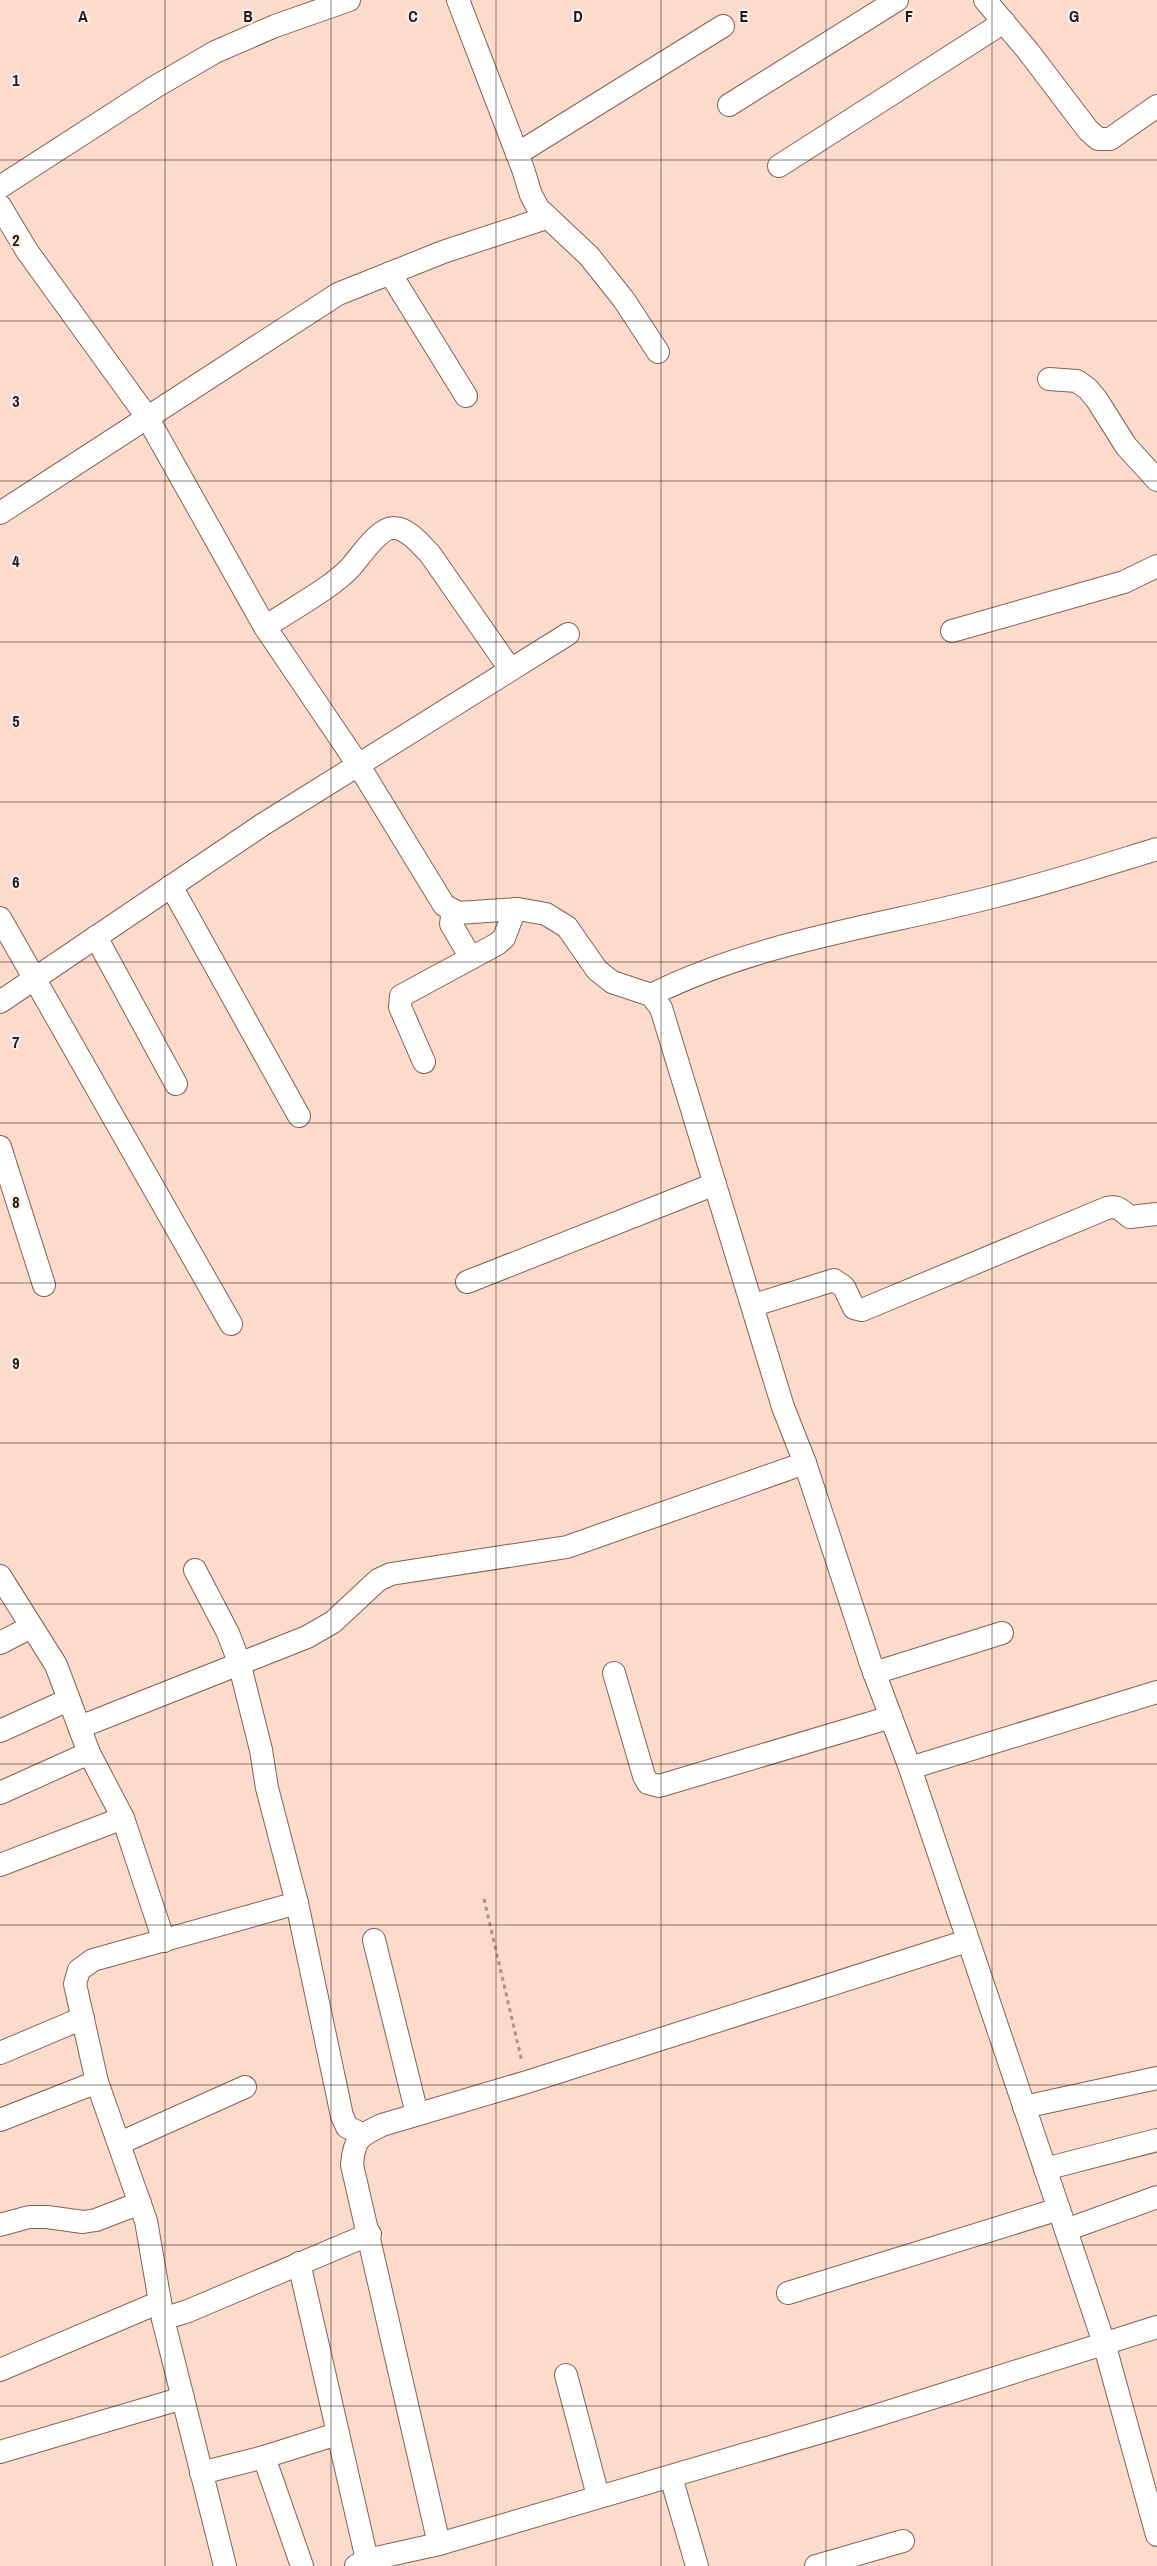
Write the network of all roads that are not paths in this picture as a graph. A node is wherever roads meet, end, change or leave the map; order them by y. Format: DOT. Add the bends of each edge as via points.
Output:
graph roads {
  1 [pos="349,0"];
  2 [pos="458,0"];
  3 [pos="897,0"];
  4 [pos="985,0"];
  5 [pos="316,5"];
  6 [pos="1004,22"];
  7 [pos="723,26"];
  8 [pos="729,105"];
  9 [pos="1157,106"];
  10 [pos="517,154"];
  11 [pos="779,166"];
  12 [pos="0,187"];
  13 [pos="0,206"];
  14 [pos="546,218"];
  15 [pos="390,273"];
  16 [pos="658,352"];
  17 [pos="1049,379"];
  18 [pos="466,396"];
  19 [pos="147,417"];
  20 [pos="1157,480"];
  21 [pos="0,513"];
  22 [pos="1157,566"];
  23 [pos="265,627"];
  24 [pos="952,631"];
  25 [pos="568,634"];
  26 [pos="510,669"];
  27 [pos="359,766"];
  28 [pos="1157,849"];
  29 [pos="172,886"];
  30 [pos="515,909"];
  31 [pos="458,912"];
  32 [pos="0,918"];
  33 [pos="96,937"];
  34 [pos="471,958"];
  35 [pos="35,978"];
  36 [pos="651,994"];
  37 [pos="0,1002"];
  38 [pos="424,1062"];
  39 [pos="176,1084"];
  40 [pos="299,1116"];
  41 [pos="0,1148"];
  42 [pos="715,1184"];
  43 [pos="1157,1214"];
  44 [pos="467,1282"];
  45 [pos="44,1285"];
  46 [pos="754,1305"];
  47 [pos="231,1324"];
  48 [pos="805,1463"];
  49 [pos="195,1570"];
  50 [pos="0,1576"];
  51 [pos="31,1627"];
  52 [pos="1002,1633"];
  53 [pos="0,1644"];
  54 [pos="239,1662"];
  55 [pos="614,1673"];
  56 [pos="874,1673"];
  57 [pos="1157,1692"];
  58 [pos="68,1700"];
  59 [pos="891,1717"];
  60 [pos="80,1727"];
  61 [pos="0,1731"];
  62 [pos="89,1753"];
  63 [pos="910,1768"];
  64 [pos="0,1793"];
  65 [pos="122,1818"];
  66 [pos="0,1865"];
  67 [pos="297,1903"];
  68 [pos="374,1940"];
  69 [pos="164,1941"];
  70 [pos="967,1941"];
  71 [pos="83,2018"];
  72 [pos="0,2053"];
  73 [pos="1157,2078"];
  74 [pos="98,2082"];
  75 [pos="245,2087"];
  76 [pos="1024,2107"];
  77 [pos="418,2114"];
  78 [pos="0,2120"];
  79 [pos="362,2134"];
  80 [pos="1157,2140"];
  81 [pos="120,2143"];
  82 [pos="1045,2169"];
  83 [pos="1157,2197"];
  84 [pos="140,2203"];
  85 [pos="1059,2209"];
  86 [pos="0,2225"];
  87 [pos="1066,2230"];
  88 [pos="370,2234"];
  89 [pos="299,2263"];
  90 [pos="788,2293"];
  91 [pos="162,2310"];
  92 [pos="1157,2327"];
  93 [pos="1104,2343"];
  94 [pos="0,2370"];
  95 [pos="566,2375"];
  96 [pos="183,2398"];
  97 [pos="337,2434"];
  98 [pos="0,2452"];
  99 [pos="264,2457"];
  100 [pos="201,2473"];
  101 [pos="671,2477"];
  102 [pos="598,2496"];
  103 [pos="1157,2534"];
  104 [pos="903,2541"];
  105 [pos="439,2544"];
  106 [pos="362,2563"];
  107 [pos="225,2566"];
  108 [pos="302,2566"];
  109 [pos="697,2566"];
  110 [pos="816,2566"];
  1 -- 5 [label="street"];
  2 -- 10 [label="street"];
  3 -- 8 [label="street"];
  4 -- 6 [label="street"];
  5 -- 12 [label="street" via="215,52"];
  6 -- 9 [label="street" via="1098,139 1110,139"];
  6 -- 11 [label="street"];
  7 -- 10 [label="street"];
  10 -- 14 [label="street" via="531,196"];
  13 -- 19 [label="street" via="27,251"];
  14 -- 15 [label="street" via="442,252"];
  14 -- 16 [label="street" via="590,256"];
  15 -- 18 [label="street"];
  15 -- 19 [label="street" via="338,294"];
  17 -- 20 [label="street" via="1077,381 1088,389 1126,446"];
  19 -- 21 [label="street"];
  19 -- 23 [label="street"];
  22 -- 24 [label="street" via="1124,582"];
  23 -- 26 [label="street" via="339,577 378,536 393,528 400,529 430,554"];
  23 -- 27 [label="street"];
  25 -- 26 [label="street"];
  26 -- 27 [label="street"];
  27 -- 29 [label="street" via="262,825"];
  27 -- 31 [label="street" via="444,905"];
  28 -- 36 [label="street" via="1000,895 719,964"];
  29 -- 33 [label="street"];
  29 -- 40 [label="street"];
  30 -- 31 [label="street"];
  30 -- 34 [label="street" via="504,938"];
  30 -- 36 [label="street" via="546,914 567,927 597,970 612,982"];
  31 -- 34 [label="street" via="452,917 451,924"];
  32 -- 35 [label="street"];
  33 -- 35 [label="street"];
  33 -- 39 [label="street"];
  34 -- 38 [label="street" via="401,996 400,1007"];
  35 -- 37 [label="street"];
  35 -- 47 [label="street"];
  36 -- 42 [label="street" via="661,1008"];
  41 -- 45 [label="street"];
  42 -- 44 [label="street"];
  42 -- 46 [label="street"];
  43 -- 46 [label="street" via="1130,1217 1120,1208 1107,1208 862,1310 854,1308 844,1287 834,1280"];
  46 -- 48 [label="street" via="783,1407"];
  48 -- 54 [label="street" via="568,1547 391,1574 378,1580 333,1622 307,1637"];
  48 -- 56 [label="street"];
  49 -- 54 [label="street" via="228,1633"];
  50 -- 51 [label="street"];
  51 -- 53 [label="street"];
  51 -- 58 [label="street" via="56,1665"];
  52 -- 56 [label="street"];
  54 -- 60 [label="street"];
  54 -- 67 [label="street"];
  55 -- 59 [label="street" via="644,1776 648,1783 659,1786"];
  56 -- 59 [label="street"];
  57 -- 63 [label="street"];
  58 -- 60 [label="street"];
  58 -- 61 [label="street"];
  59 -- 63 [label="street"];
  60 -- 62 [label="street"];
  62 -- 64 [label="street"];
  62 -- 65 [label="street"];
  63 -- 70 [label="street"];
  65 -- 66 [label="street"];
  65 -- 69 [label="street"];
  67 -- 69 [label="street"];
  67 -- 79 [label="street" via="342,2116 347,2127"];
  68 -- 77 [label="street"];
  69 -- 71 [label="street" via="93,1960 79,1970 75,1984"];
  70 -- 76 [label="street"];
  70 -- 77 [label="street"];
  71 -- 72 [label="street"];
  71 -- 74 [label="street"];
  73 -- 76 [label="street"];
  74 -- 78 [label="street"];
  74 -- 81 [label="street"];
  75 -- 81 [label="street"];
  76 -- 82 [label="street"];
  77 -- 79 [label="street"];
  79 -- 88 [label="street" via="353,2147 352,2165"];
  80 -- 82 [label="street"];
  81 -- 84 [label="street"];
  82 -- 85 [label="street"];
  83 -- 87 [label="street"];
  84 -- 86 [label="street" via="96,2220 83,2222 48,2217"];
  84 -- 91 [label="street"];
  85 -- 87 [label="street"];
  85 -- 90 [label="street"];
  87 -- 93 [label="street"];
  88 -- 89 [label="street"];
  88 -- 105 [label="street"];
  89 -- 91 [label="street" via="188,2311"];
  89 -- 97 [label="street"];
  91 -- 94 [label="street"];
  91 -- 96 [label="street"];
  92 -- 93 [label="street"];
  93 -- 101 [label="street"];
  93 -- 103 [label="street"];
  95 -- 102 [label="street"];
  96 -- 98 [label="street"];
  96 -- 100 [label="street"];
  97 -- 99 [label="street"];
  97 -- 106 [label="street"];
  99 -- 100 [label="street"];
  99 -- 108 [label="street"];
  100 -- 107 [label="street"];
  101 -- 102 [label="street"];
  101 -- 109 [label="street"];
  102 -- 105 [label="street"];
  104 -- 110 [label="street"];
  105 -- 106 [label="street"];
}
